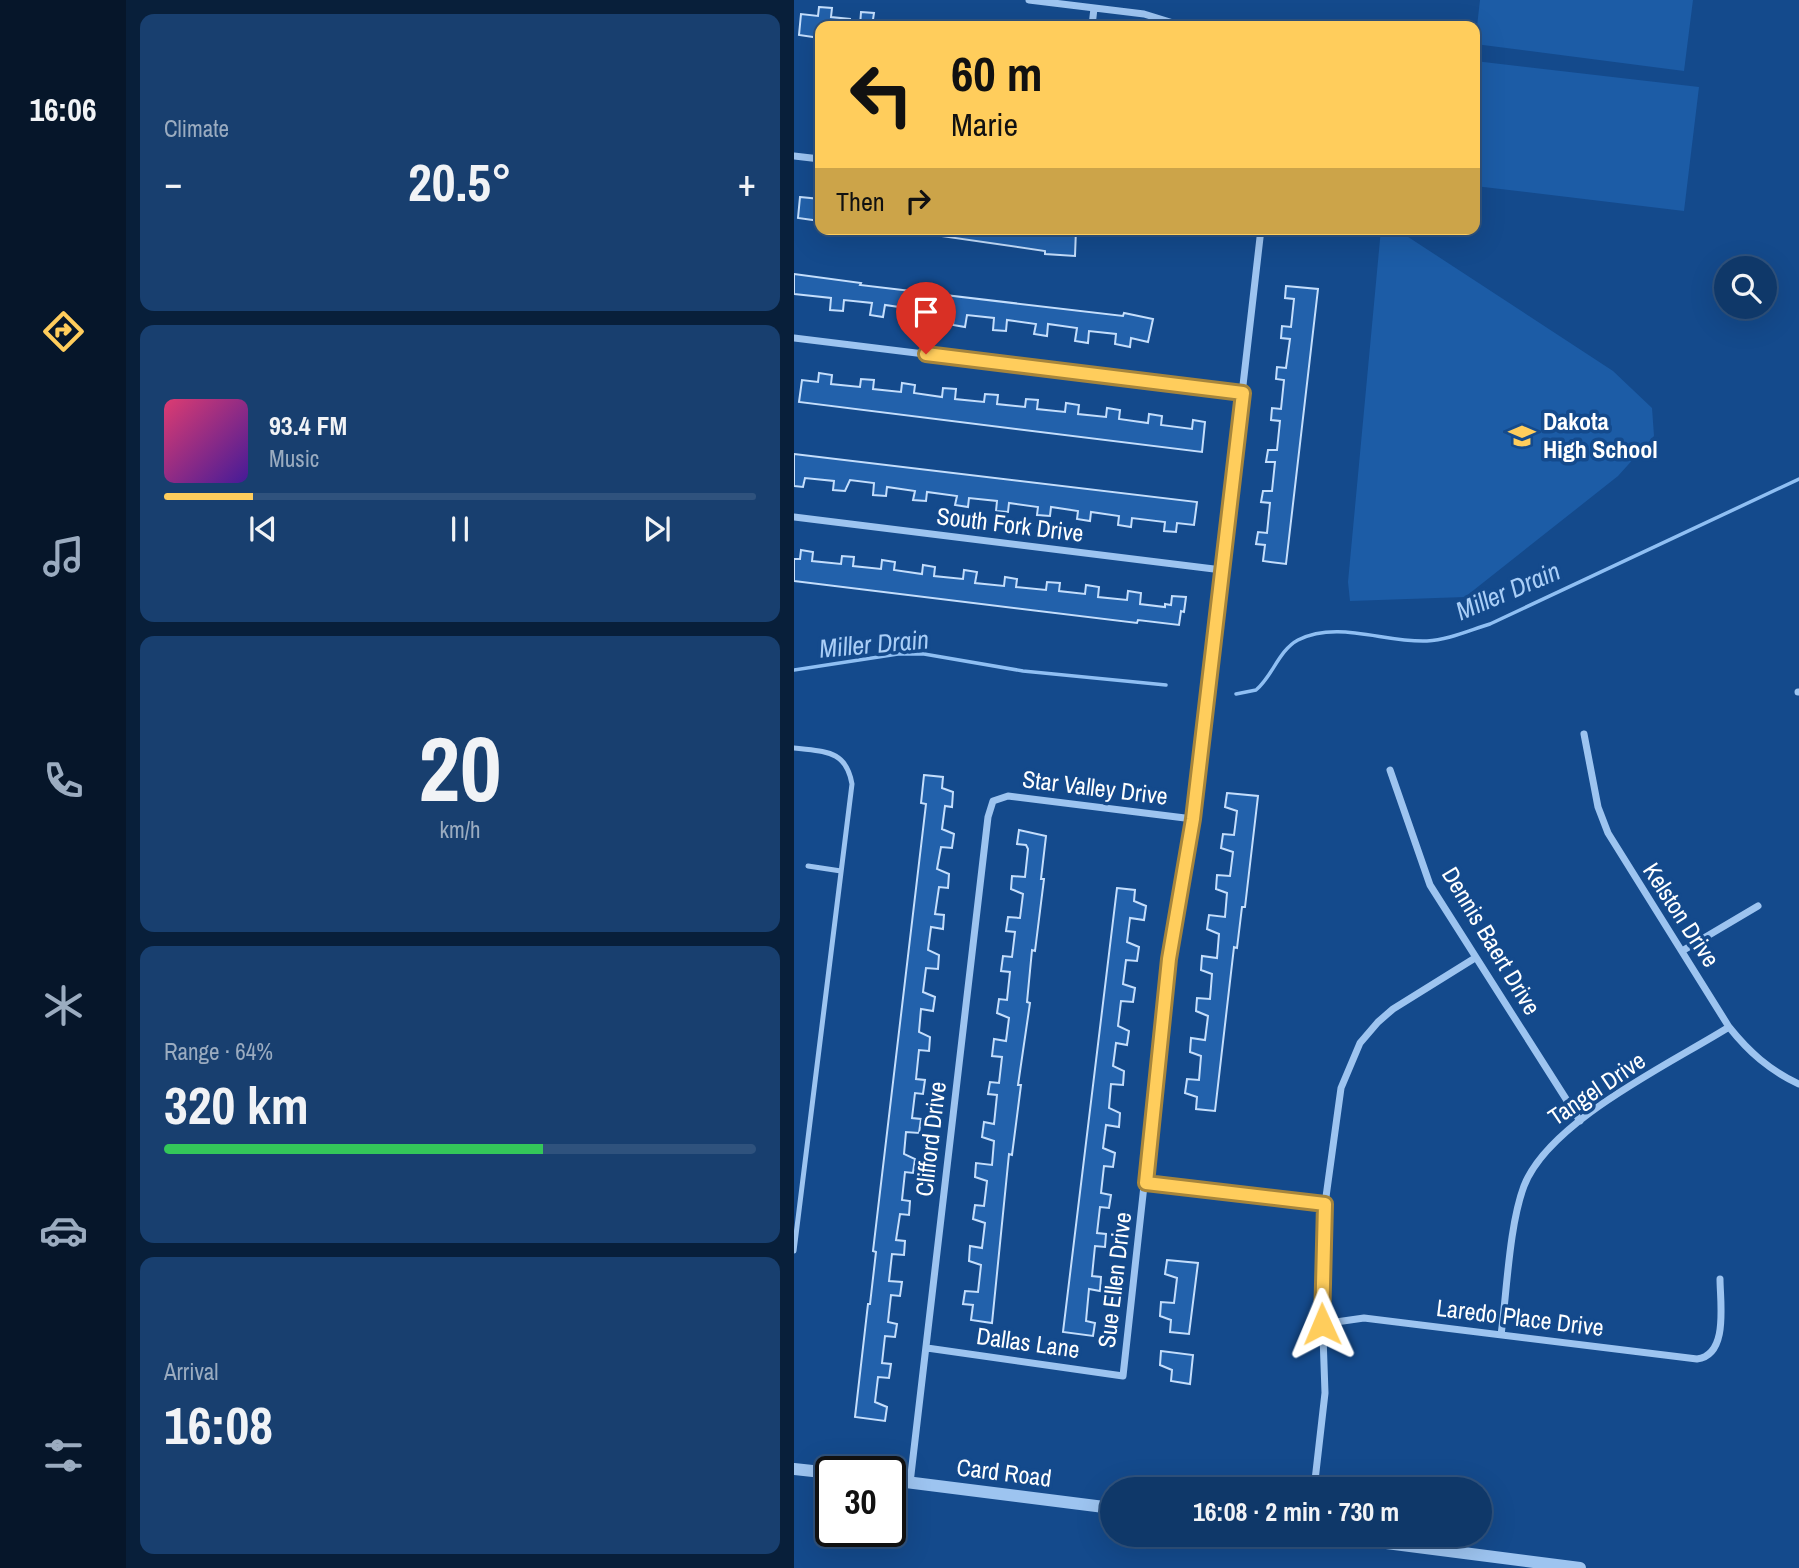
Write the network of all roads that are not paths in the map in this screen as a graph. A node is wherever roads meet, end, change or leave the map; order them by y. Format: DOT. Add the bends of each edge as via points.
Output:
graph roads {
  1 [pos="1029,0"];
  2 [pos="1094,8"];
  3 [pos="1093,21"];
  4 [pos="1167,21"];
  5 [pos="794,156"];
  6 [pos="815,158"];
  7 [pos="1260,235"];
  8 [pos="794,338"];
  9 [pos="1243,393"];
  10 [pos="794,517"];
  11 [pos="1222,570"];
  12 [pos="1584,734"];
  13 [pos="794,748"];
  14 [pos="1390,770"];
  15 [pos="993,801"];
  16 [pos="1193,819"];
  17 [pos="808,866"];
  18 [pos="841,871"];
  19 [pos="1758,906"];
  20 [pos="1682,951"];
  21 [pos="1475,958"];
  22 [pos="1729,1027"];
  23 [pos="1798,1084"];
  24 [pos="1580,1121"];
  25 [pos="1146,1183"];
  26 [pos="1325,1204"];
  27 [pos="794,1251"];
  28 [pos="1720,1279"];
  29 [pos="1322,1324"];
  30 [pos="1501,1335"];
  31 [pos="927,1348"];
  32 [pos="1124,1376"];
  33 [pos="794,1469"];
  34 [pos="815,1471"];
  35 [pos="1315,1477"];
  36 [pos="906,1482"];
  37 [pos="910,1483"];
  38 [pos="1100,1507"];
  39 [pos="1417,1547"];
  40 [pos="1580,1568"];
  1 -- 2 [label="street"];
  2 -- 3 [label="street"];
  2 -- 4 [label="street"];
  5 -- 6 [label="street"];
  7 -- 9 [label="street, Sue Ellen Drive"];
  8 -- 9 [label="street"];
  9 -- 11 [label="street, Sue Ellen Drive"];
  10 -- 11 [label="street, South Fork Drive"];
  11 -- 16 [label="street, Sue Ellen Drive"];
  12 -- 20 [label="street, Kelston Drive" via="1598,807 1608,833"];
  13 -- 18 [label="lane" via="827,752 849,767 852,784"];
  14 -- 21 [label="street, Dennis Baert Drive" via="1430,885"];
  15 -- 16 [label="street, Star Valley Drive" via="1008,796"];
  15 -- 31 [label="street, Clifford Drive"];
  16 -- 25 [label="street, Sue Ellen Drive" via="1169,959"];
  17 -- 18 [label="lane"];
  18 -- 27 [label="lane"];
  19 -- 20 [label="street"];
  20 -- 22 [label="street, Kelston Drive"];
  21 -- 24 [label="street, Dennis Baert Drive"];
  21 -- 26 [label="street" via="1393,1009 1360,1043 1336,1111"];
  22 -- 23 [label="street, Kelston Drive" via="1748,1051"];
  22 -- 24 [label="street, Tangel Drive"];
  24 -- 30 [label="street, Tangel Drive" via="1541,1157 1525,1185"];
  25 -- 26 [label="street"];
  25 -- 32 [label="street, Sue Ellen Drive"];
  26 -- 29 [label="street"];
  28 -- 30 [label="street, Laredo Place Drive" via="1720,1327 1712,1352 1697,1359"];
  29 -- 30 [label="street, Laredo Place Drive" via="1364,1318"];
  29 -- 35 [label="street" via="1325,1393"];
  31 -- 32 [label="street, Dallas Lane"];
  31 -- 37 [label="street, Clifford Drive"];
  33 -- 34 [label="street"];
  36 -- 37 [label="street, Card Road"];
  37 -- 38 [label="street, Card Road"];
  39 -- 40 [label="street"];
}
